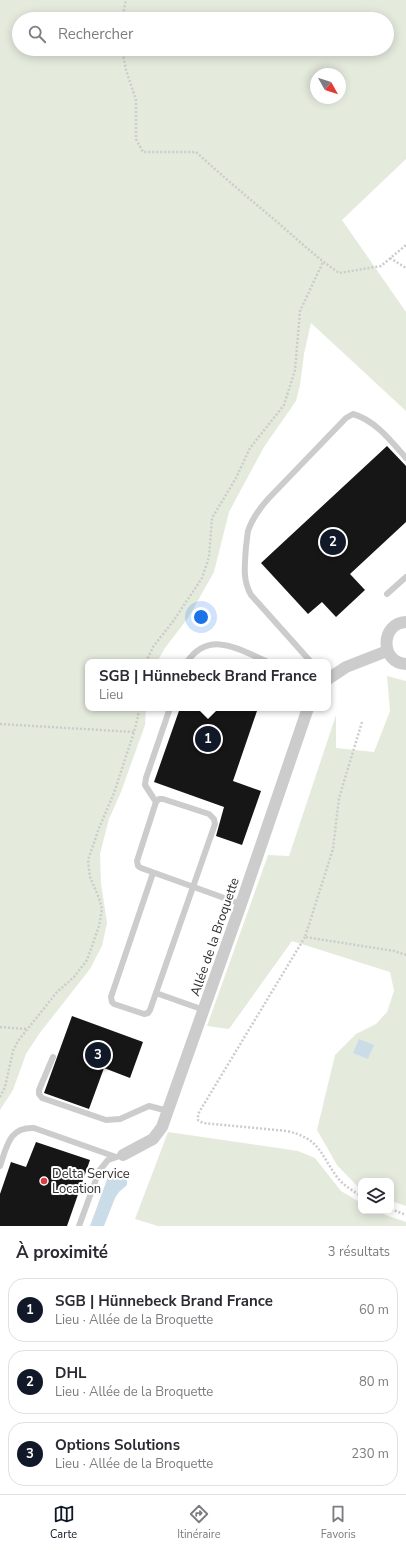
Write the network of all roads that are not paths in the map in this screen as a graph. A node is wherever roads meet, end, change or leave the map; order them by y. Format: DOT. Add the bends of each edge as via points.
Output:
graph roads {
  1 [pos="406,458"];
  2 [pos="406,577"];
  3 [pos="387,594"];
  4 [pos="406,622"];
  5 [pos="387,651"];
  6 [pos="189,659"];
  7 [pos="261,659"];
  8 [pos="308,659"];
  9 [pos="406,664"];
  10 [pos="331,677"];
  11 [pos="169,711"];
  12 [pos="307,711"];
  13 [pos="156,802"];
  14 [pos="153,873"];
  15 [pos="193,888"];
  16 [pos="241,904"];
  17 [pos="156,993"];
  18 [pos="204,1010"];
  19 [pos="53,1057"];
  20 [pos="168,1111"];
  21 [pos="119,1156"];
  22 [pos="0,1166"];
  23 [pos="79,1226"];
  1 -- 8 [label="lane" via="380,430 353,414 346,418 257,512 248,531 244,566 247,587 251,595"];
  2 -- 3 [label="lane"];
  4 -- 5 [label="street" via="390,630 387,636"];
  5 -- 9 [label="street" via="396,662"];
  5 -- 10 [label="street" via="353,664"];
  6 -- 7 [label="lane" via="204,646 215,644 226,645"];
  11 -- 13 [label="lane" via="145,785"];
  12 -- 16 [label="street, Allée de la Broquette"];
  13 -- 14 [label="lane" via="137,861 138,866"];
  13 -- 15 [label="lane" via="163,799 209,814 214,819 215,824"];
  14 -- 15 [label="lane"];
  14 -- 17 [label="lane" via="111,998 114,1004 144,1014 150,1010"];
  15 -- 16 [label="lane"];
  15 -- 17 [label="lane"];
  16 -- 18 [label="street, Allée de la Broquette"];
  17 -- 18 [label="lane"];
  18 -- 20 [label="street, Allée de la Broquette"];
  19 -- 20 [label="lane" via="39,1090 42,1098 106,1120 120,1118 149,1106"];
  20 -- 21 [label="street, Allée de la Broquette" via="162,1127 153,1139"];
  21 -- 22 [label="lane" via="26,1127 12,1136"];
  21 -- 23 [label="lane" via="108,1160 99,1171"];
}
